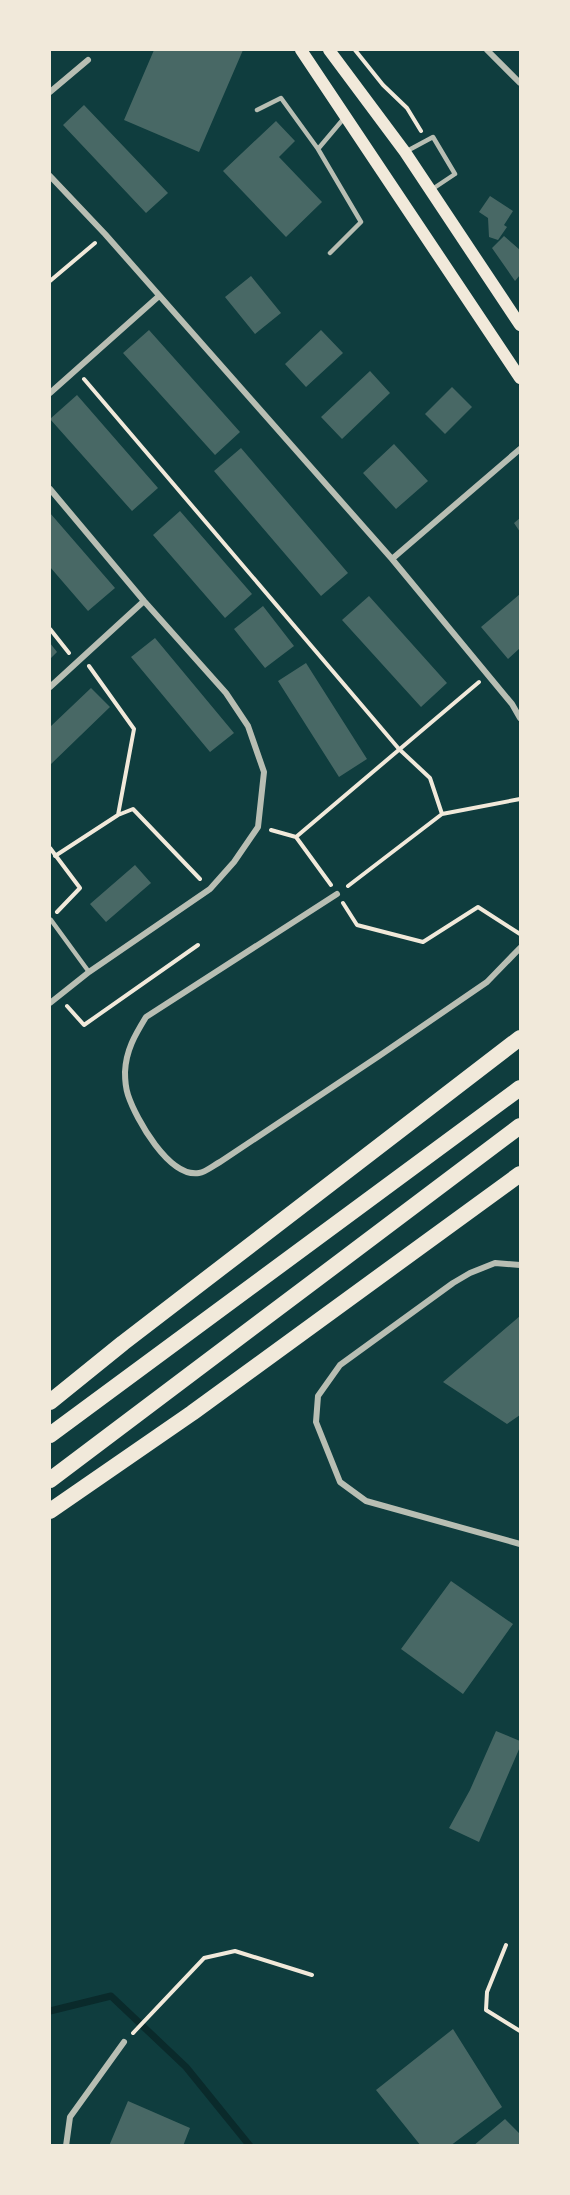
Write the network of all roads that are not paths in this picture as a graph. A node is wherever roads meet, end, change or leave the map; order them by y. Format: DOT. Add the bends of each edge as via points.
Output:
graph roads {
  1 [pos="301,50"];
  2 [pos="329,50"];
  3 [pos="487,50"];
  4 [pos="88,60"];
  5 [pos="520,83"];
  6 [pos="50,92"];
  7 [pos="257,110"];
  8 [pos="345,117"];
  9 [pos="318,149"];
  10 [pos="405,152"];
  11 [pos="50,176"];
  12 [pos="431,190"];
  13 [pos="330,253"];
  14 [pos="159,296"];
  15 [pos="520,325"];
  16 [pos="520,378"];
  17 [pos="50,393"];
  18 [pos="520,449"];
  19 [pos="50,489"];
  20 [pos="392,559"];
  21 [pos="144,601"];
  22 [pos="50,687"];
  23 [pos="520,718"];
  24 [pos="337,894"];
  25 [pos="51,920"];
  26 [pos="520,948"];
  27 [pos="89,972"];
  28 [pos="50,1003"];
  29 [pos="520,1038"];
  30 [pos="520,1088"];
  31 [pos="520,1126"];
  32 [pos="520,1174"];
  33 [pos="520,1265"];
  34 [pos="50,1402"];
  35 [pos="50,1435"];
  36 [pos="50,1480"];
  37 [pos="50,1511"];
  38 [pos="520,1544"];
  39 [pos="124,2042"];
  40 [pos="66,2145"];
  1 -- 8 [label="main road"];
  2 -- 10 [label="main road"];
  3 -- 5 [label="street"];
  4 -- 6 [label="street"];
  7 -- 9 [label="lane" via="281,98"];
  8 -- 9 [label="lane"];
  8 -- 16 [label="main road"];
  9 -- 13 [label="lane" via="361,222"];
  10 -- 12 [label="main road"];
  10 -- 12 [label="lane" via="433,137 454,174"];
  11 -- 14 [label="street"];
  12 -- 15 [label="main road"];
  14 -- 17 [label="street"];
  14 -- 20 [label="street"];
  18 -- 20 [label="street"];
  19 -- 21 [label="street"];
  20 -- 23 [label="street"];
  21 -- 22 [label="street"];
  21 -- 27 [label="street" via="226,693 248,726 264,772 258,827 210,889"];
  24 -- 26 [label="street" via="146,1017 130,1043 125,1072 127,1093 163,1155 181,1169 199,1173 220,1162 487,982"];
  25 -- 27 [label="lane"];
  27 -- 28 [label="street"];
  29 -- 34 [label="highway"];
  30 -- 35 [label="highway"];
  31 -- 36 [label="highway"];
  32 -- 37 [label="highway" via="192,1413"];
  33 -- 38 [label="street" via="495,1263 470,1273 340,1365 318,1396 316,1422 340,1482 366,1501"];
  39 -- 40 [label="street" via="70,2117"];
}
